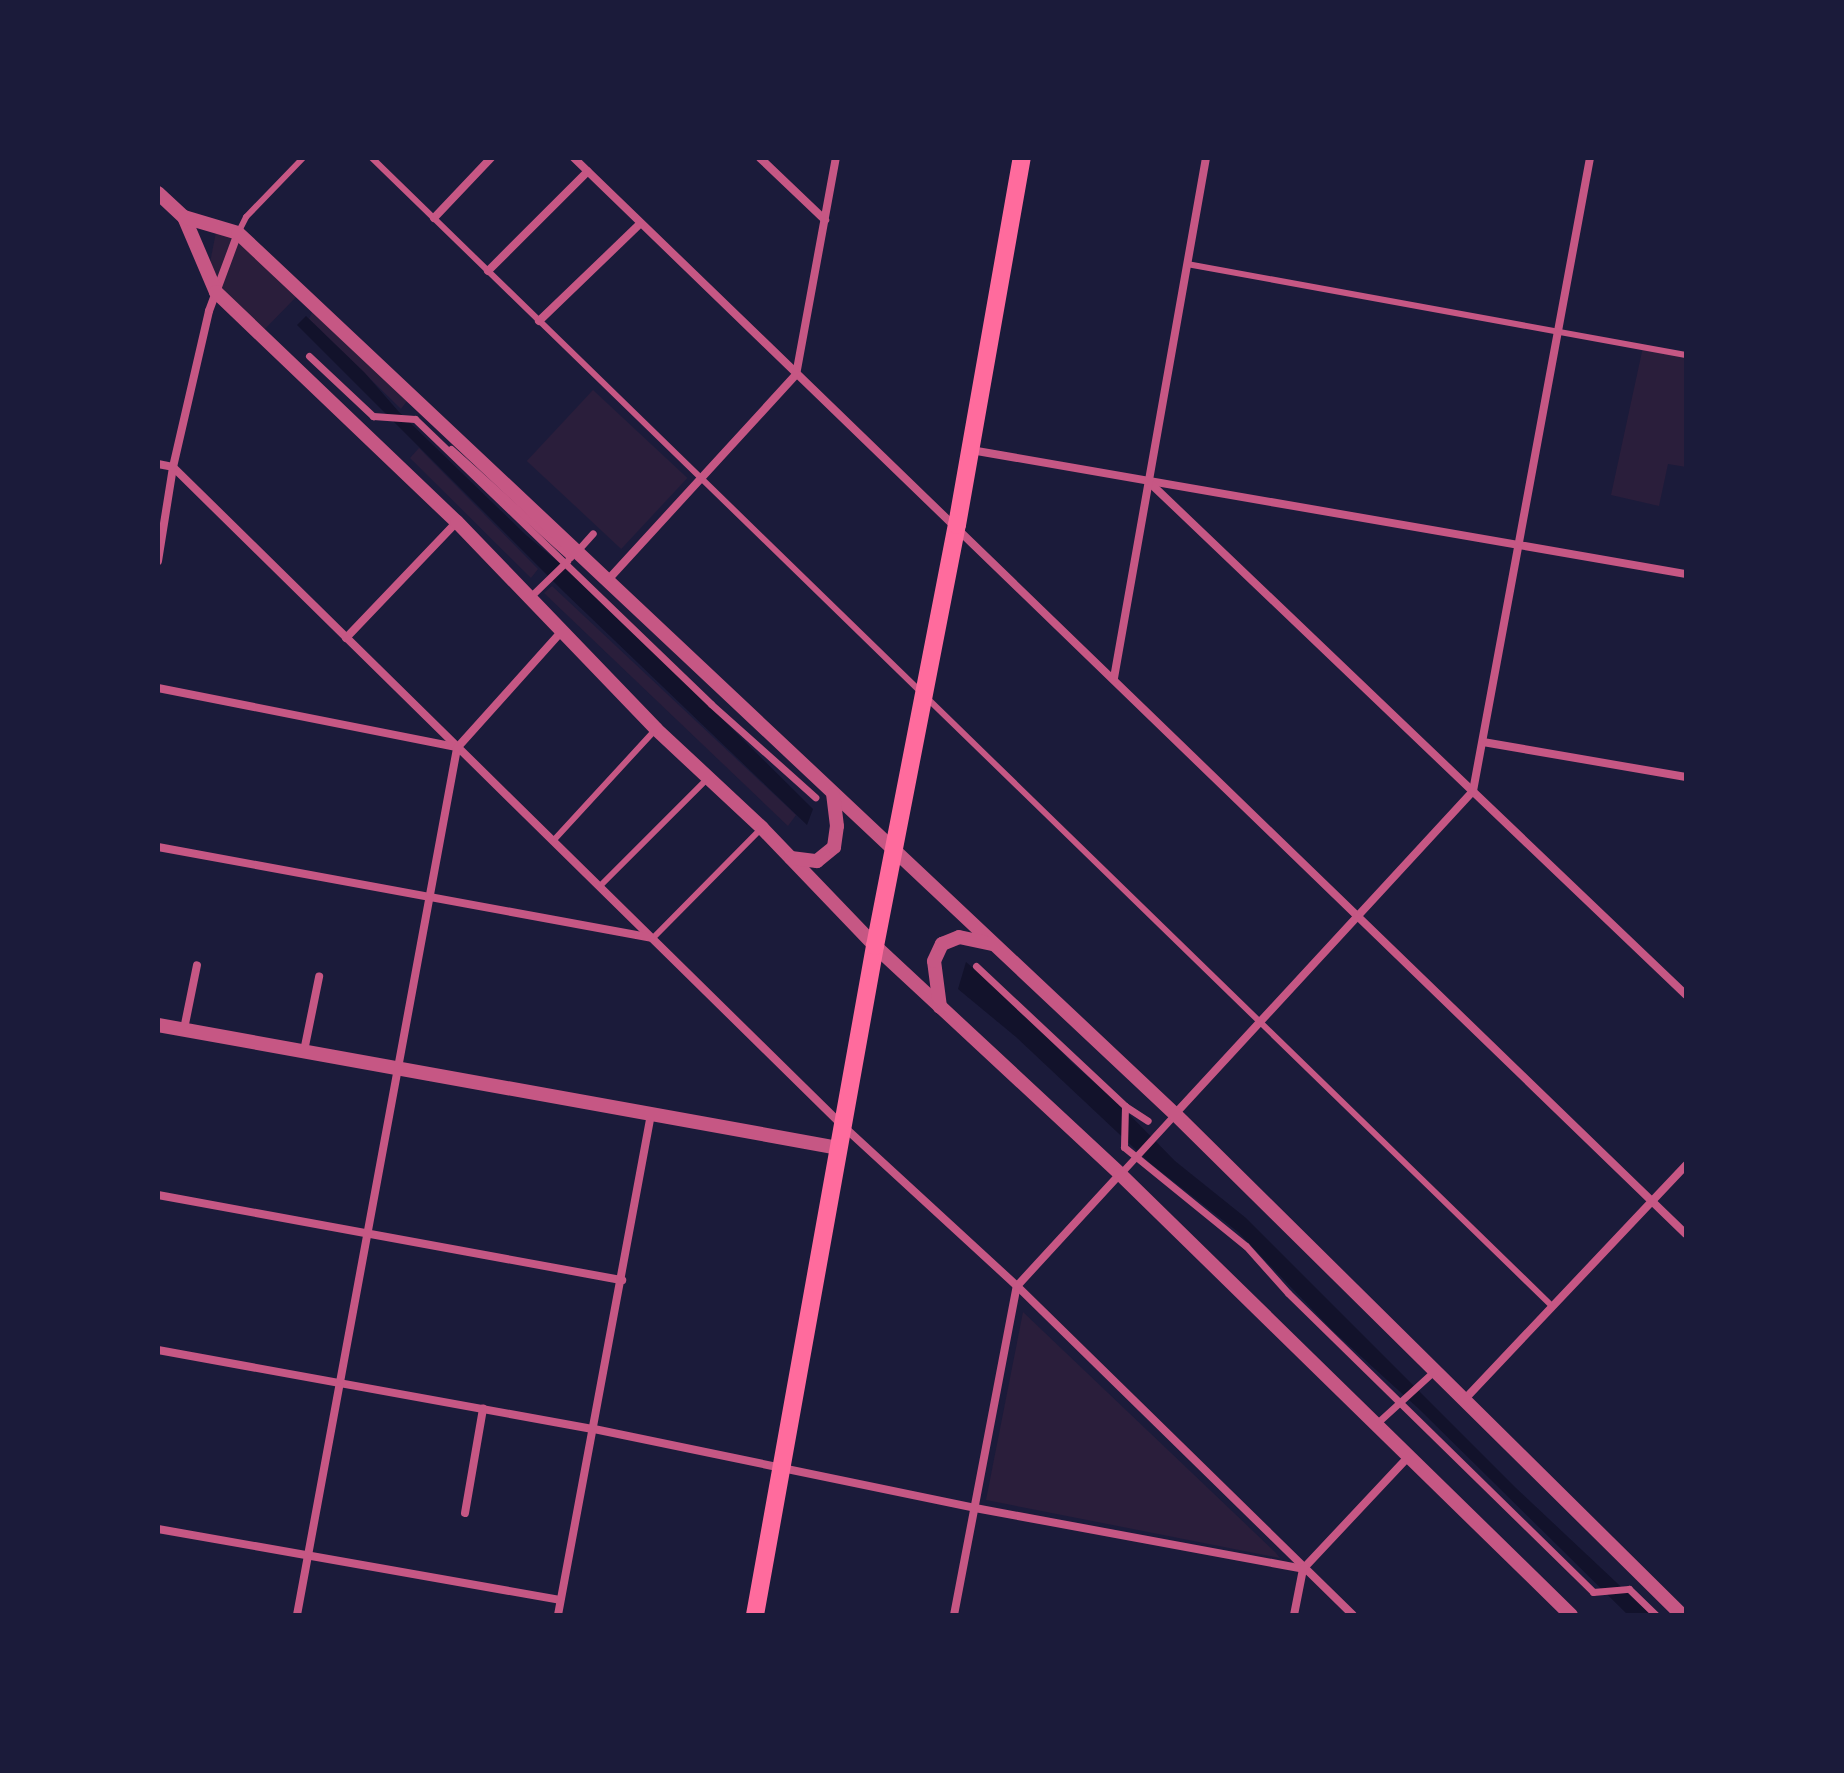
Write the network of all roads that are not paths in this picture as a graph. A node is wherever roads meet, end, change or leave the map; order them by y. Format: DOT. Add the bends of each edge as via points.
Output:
graph roads {
  1 [pos="303,158"];
  2 [pos="372,158"];
  3 [pos="491,158"];
  4 [pos="574,158"];
  5 [pos="760,158"];
  6 [pos="836,158"];
  7 [pos="1022,158"];
  8 [pos="1206,158"];
  9 [pos="1590,158"];
  10 [pos="588,171"];
  11 [pos="158,193"];
  12 [pos="184,217"];
  13 [pos="434,218"];
  14 [pos="825,220"];
  15 [pos="641,223"];
  16 [pos="238,233"];
  17 [pos="1187,264"];
  18 [pos="488,271"];
  19 [pos="216,292"];
  20 [pos="539,321"];
  21 [pos="1559,331"];
  22 [pos="1686,355"];
  23 [pos="309,356"];
  24 [pos="796,375"];
  25 [pos="433,436"];
  26 [pos="970,450"];
  27 [pos="158,464"];
  28 [pos="173,467"];
  29 [pos="703,480"];
  30 [pos="1149,482"];
  31 [pos="457,522"];
  32 [pos="957,525"];
  33 [pos="593,533"];
  34 [pos="1518,543"];
  35 [pos="573,555"];
  36 [pos="158,561"];
  37 [pos="1686,574"];
  38 [pos="606,582"];
  39 [pos="529,598"];
  40 [pos="561,632"];
  41 [pos="346,638"];
  42 [pos="1114,678"];
  43 [pos="158,688"];
  44 [pos="924,695"];
  45 [pos="656,729"];
  46 [pos="1483,742"];
  47 [pos="457,748"];
  48 [pos="1686,777"];
  49 [pos="708,778"];
  50 [pos="1473,791"];
  51 [pos="833,795"];
  52 [pos="815,797"];
  53 [pos="762,828"];
  54 [pos="553,841"];
  55 [pos="158,847"];
  56 [pos="893,852"];
  57 [pos="791,858"];
  58 [pos="600,886"];
  59 [pos="429,897"];
  60 [pos="1358,915"];
  61 [pos="653,938"];
  62 [pos="994,944"];
  63 [pos="875,946"];
  64 [pos="197,965"];
  65 [pos="976,966"];
  66 [pos="319,977"];
  67 [pos="1686,995"];
  68 [pos="940,1008"];
  69 [pos="1260,1022"];
  70 [pos="158,1025"];
  71 [pos="184,1029"];
  72 [pos="304,1051"];
  73 [pos="398,1068"];
  74 [pos="1125,1106"];
  75 [pos="651,1114"];
  76 [pos="1175,1114"];
  77 [pos="1148,1121"];
  78 [pos="843,1126"];
  79 [pos="839,1148"];
  80 [pos="1686,1165"];
  81 [pos="1120,1174"];
  82 [pos="158,1195"];
  83 [pos="1652,1201"];
  84 [pos="1686,1234"];
  85 [pos="367,1236"];
  86 [pos="622,1280"];
  87 [pos="1017,1286"];
  88 [pos="1552,1306"];
  89 [pos="158,1350"];
  90 [pos="1429,1375"];
  91 [pos="340,1382"];
  92 [pos="1464,1400"];
  93 [pos="483,1409"];
  94 [pos="1376,1424"];
  95 [pos="594,1429"];
  96 [pos="1409,1456"];
  97 [pos="782,1466"];
  98 [pos="975,1508"];
  99 [pos="465,1513"];
  100 [pos="158,1529"];
  101 [pos="308,1555"];
  102 [pos="1303,1569"];
  103 [pos="560,1600"];
  104 [pos="297,1615"];
  105 [pos="558,1615"];
  106 [pos="755,1615"];
  107 [pos="954,1615"];
  108 [pos="1294,1615"];
  109 [pos="1353,1615"];
  110 [pos="1571,1615"];
  111 [pos="1656,1615"];
  112 [pos="1682,1615"];
  1 -- 16 [label="lane" via="246,217"];
  2 -- 13 [label="lane"];
  3 -- 13 [label="street"];
  4 -- 10 [label="street"];
  5 -- 14 [label="street"];
  6 -- 14 [label="street"];
  7 -- 26 [label="main road"];
  8 -- 17 [label="street"];
  9 -- 21 [label="street"];
  10 -- 15 [label="street"];
  10 -- 18 [label="street"];
  11 -- 12 [label="street"];
  12 -- 16 [label="street"];
  12 -- 19 [label="street"];
  13 -- 18 [label="lane"];
  14 -- 24 [label="street"];
  15 -- 20 [label="street"];
  15 -- 24 [label="street"];
  16 -- 19 [label="street"];
  16 -- 35 [label="street"];
  17 -- 21 [label="lane"];
  17 -- 30 [label="street"];
  18 -- 20 [label="lane"];
  19 -- 28 [label="street"];
  19 -- 31 [label="street"];
  20 -- 29 [label="lane"];
  21 -- 22 [label="lane"];
  21 -- 34 [label="street"];
  23 -- 25 [label="street" via="373,416 415,419"];
  24 -- 29 [label="street"];
  24 -- 32 [label="street"];
  25 -- 35 [label="street"];
  25 -- 52 [label="street"];
  26 -- 30 [label="street"];
  26 -- 32 [label="main road"];
  27 -- 28 [label="street"];
  28 -- 36 [label="street"];
  28 -- 41 [label="street"];
  29 -- 38 [label="street"];
  29 -- 44 [label="lane"];
  30 -- 34 [label="street"];
  30 -- 42 [label="street"];
  30 -- 50 [label="street"];
  31 -- 39 [label="street"];
  31 -- 41 [label="street"];
  32 -- 42 [label="street"];
  32 -- 44 [label="main road"];
  33 -- 35 [label="street"];
  34 -- 37 [label="street"];
  34 -- 46 [label="street"];
  35 -- 38 [label="street"];
  35 -- 39 [label="street"];
  38 -- 51 [label="street"];
  39 -- 40 [label="street"];
  40 -- 45 [label="street"];
  40 -- 47 [label="street"];
  41 -- 47 [label="street"];
  42 -- 60 [label="street"];
  43 -- 47 [label="street"];
  44 -- 56 [label="main road"];
  44 -- 69 [label="lane"];
  45 -- 49 [label="street"];
  45 -- 54 [label="lane"];
  46 -- 48 [label="street"];
  46 -- 50 [label="street"];
  47 -- 54 [label="street"];
  47 -- 59 [label="street"];
  49 -- 53 [label="street"];
  49 -- 58 [label="lane"];
  50 -- 60 [label="street"];
  50 -- 67 [label="street"];
  51 -- 56 [label="street"];
  51 -- 57 [label="street" via="834,847 817,861"];
  53 -- 57 [label="street"];
  53 -- 61 [label="lane"];
  54 -- 58 [label="street"];
  55 -- 59 [label="street"];
  56 -- 62 [label="street"];
  56 -- 63 [label="main road"];
  57 -- 63 [label="street"];
  58 -- 61 [label="street"];
  59 -- 61 [label="street"];
  59 -- 73 [label="street"];
  60 -- 69 [label="street"];
  60 -- 83 [label="street"];
  61 -- 78 [label="street"];
  62 -- 68 [label="street" via="959,937 942,944 934,961"];
  62 -- 76 [label="street"];
  63 -- 68 [label="street"];
  63 -- 78 [label="main road"];
  64 -- 71 [label="street"];
  65 -- 74 [label="street"];
  66 -- 72 [label="street"];
  68 -- 81 [label="street"];
  69 -- 76 [label="street"];
  69 -- 88 [label="lane"];
  70 -- 71 [label="street"];
  71 -- 72 [label="street"];
  72 -- 73 [label="street"];
  73 -- 75 [label="street"];
  73 -- 85 [label="street"];
  74 -- 77 [label="street"];
  74 -- 111 [label="street" via="1124,1147 1246,1246 1593,1592 1629,1589"];
  75 -- 79 [label="street"];
  75 -- 86 [label="street"];
  76 -- 81 [label="street"];
  76 -- 90 [label="street"];
  78 -- 79 [label="main road"];
  78 -- 87 [label="street"];
  79 -- 97 [label="main road"];
  80 -- 83 [label="street"];
  81 -- 87 [label="street"];
  81 -- 94 [label="street"];
  82 -- 85 [label="street"];
  83 -- 84 [label="street"];
  83 -- 88 [label="street"];
  85 -- 86 [label="street"];
  85 -- 91 [label="street"];
  86 -- 95 [label="street"];
  87 -- 98 [label="street"];
  87 -- 102 [label="street"];
  88 -- 92 [label="street"];
  89 -- 91 [label="street"];
  90 -- 92 [label="street"];
  90 -- 94 [label="street"];
  91 -- 93 [label="street"];
  91 -- 101 [label="street"];
  92 -- 112 [label="street"];
  93 -- 95 [label="street"];
  93 -- 99 [label="street"];
  94 -- 96 [label="street"];
  95 -- 97 [label="street"];
  95 -- 103 [label="street"];
  96 -- 102 [label="street"];
  96 -- 110 [label="street"];
  97 -- 98 [label="street"];
  97 -- 106 [label="main road"];
  98 -- 102 [label="street"];
  98 -- 107 [label="street"];
  100 -- 101 [label="street"];
  101 -- 103 [label="street"];
  101 -- 104 [label="street"];
  102 -- 108 [label="street"];
  102 -- 109 [label="street"];
  103 -- 105 [label="street"];
}
